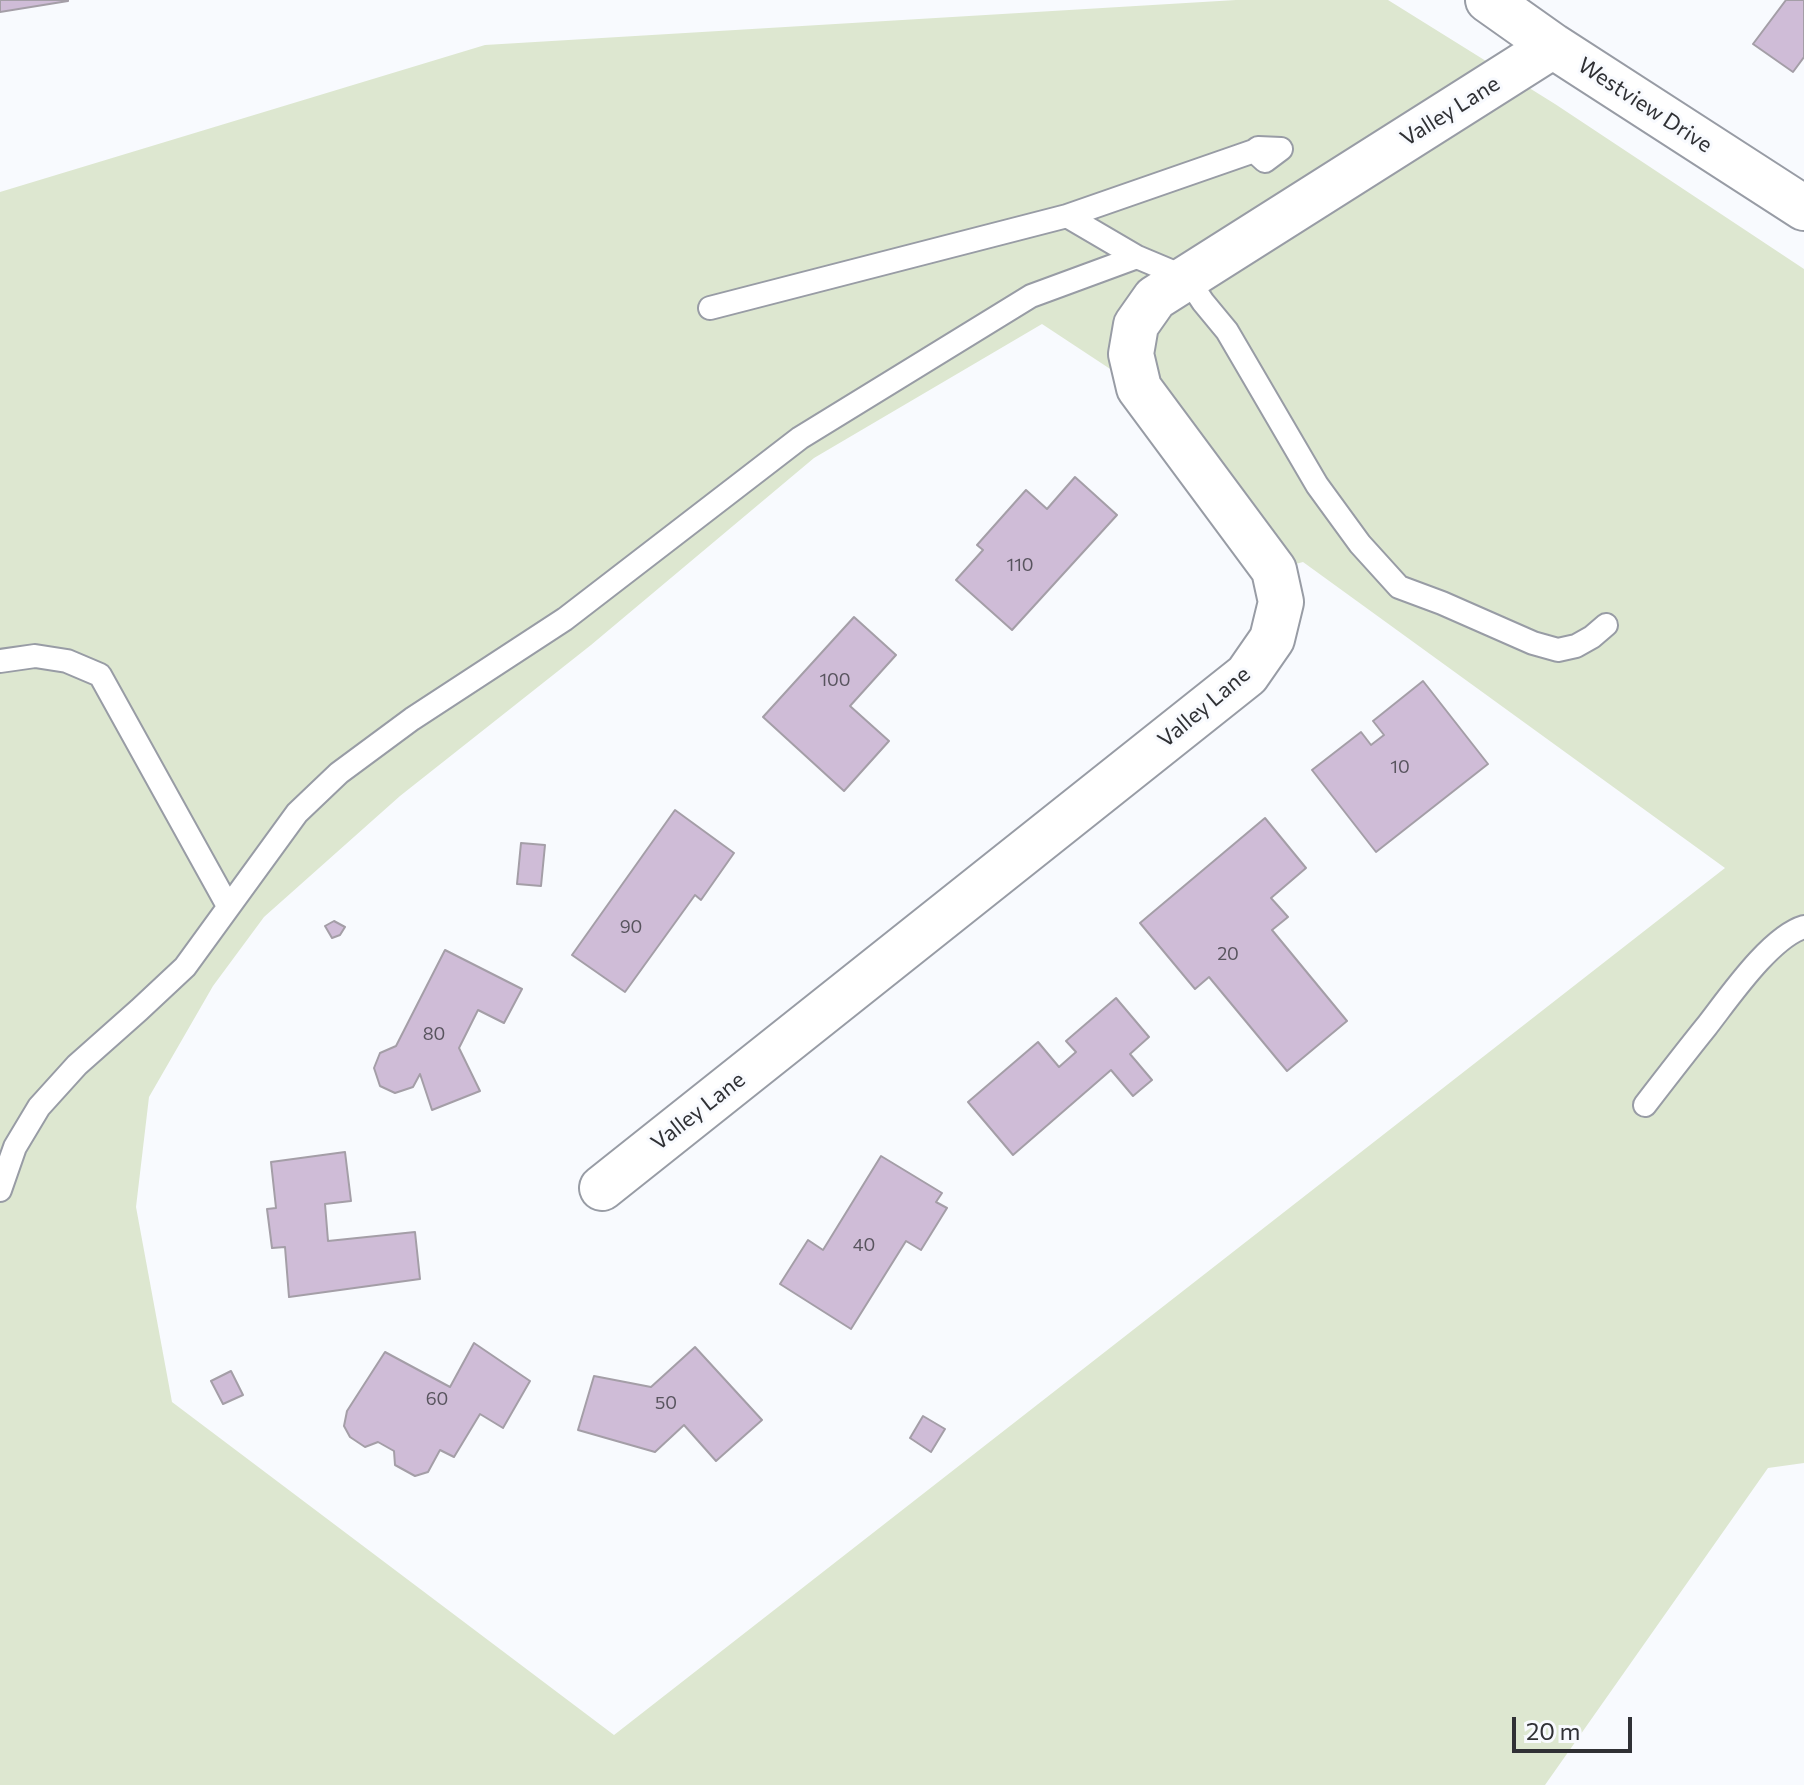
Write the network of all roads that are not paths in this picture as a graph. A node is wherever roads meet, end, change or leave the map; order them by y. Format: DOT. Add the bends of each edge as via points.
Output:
graph roads {
  1 [pos="1488,0"];
  2 [pos="1553,46"];
  3 [pos="1254,151"];
  4 [pos="1804,208"];
  5 [pos="1067,216"];
  6 [pos="1137,257"];
  7 [pos="1187,278"];
  8 [pos="710,308"];
  9 [pos="1606,625"];
  10 [pos="0,661"];
  11 [pos="228,906"];
  12 [pos="1804,927"];
  13 [pos="1645,1105"];
  14 [pos="602,1188"];
  15 [pos="0,1190"];
  1 -- 2 [label="street, Westview Drive"];
  2 -- 4 [label="street, Westview Drive"];
  2 -- 7 [label="street, Valley Lane"];
  3 -- 5 [label="lane"];
  5 -- 6 [label="lane"];
  5 -- 8 [label="lane"];
  6 -- 7 [label="lane"];
  6 -- 11 [label="lane" via="1031,296 800,438 565,619 339,773 297,813"];
  7 -- 9 [label="lane" via="1227,331 1317,485 1399,587 1558,650 1576,646"];
  7 -- 14 [label="street, Valley Lane" via="1155,298 1136,325 1131,354 1139,388 1274,570 1281,602 1272,639 1247,675"];
  10 -- 11 [label="lane" via="35,656 67,661 100,675"];
  11 -- 15 [label="lane" via="185,967 77,1065 39,1107 15,1147"];
  12 -- 13 [label="lane" via="1778,943 1742,981"];
}
